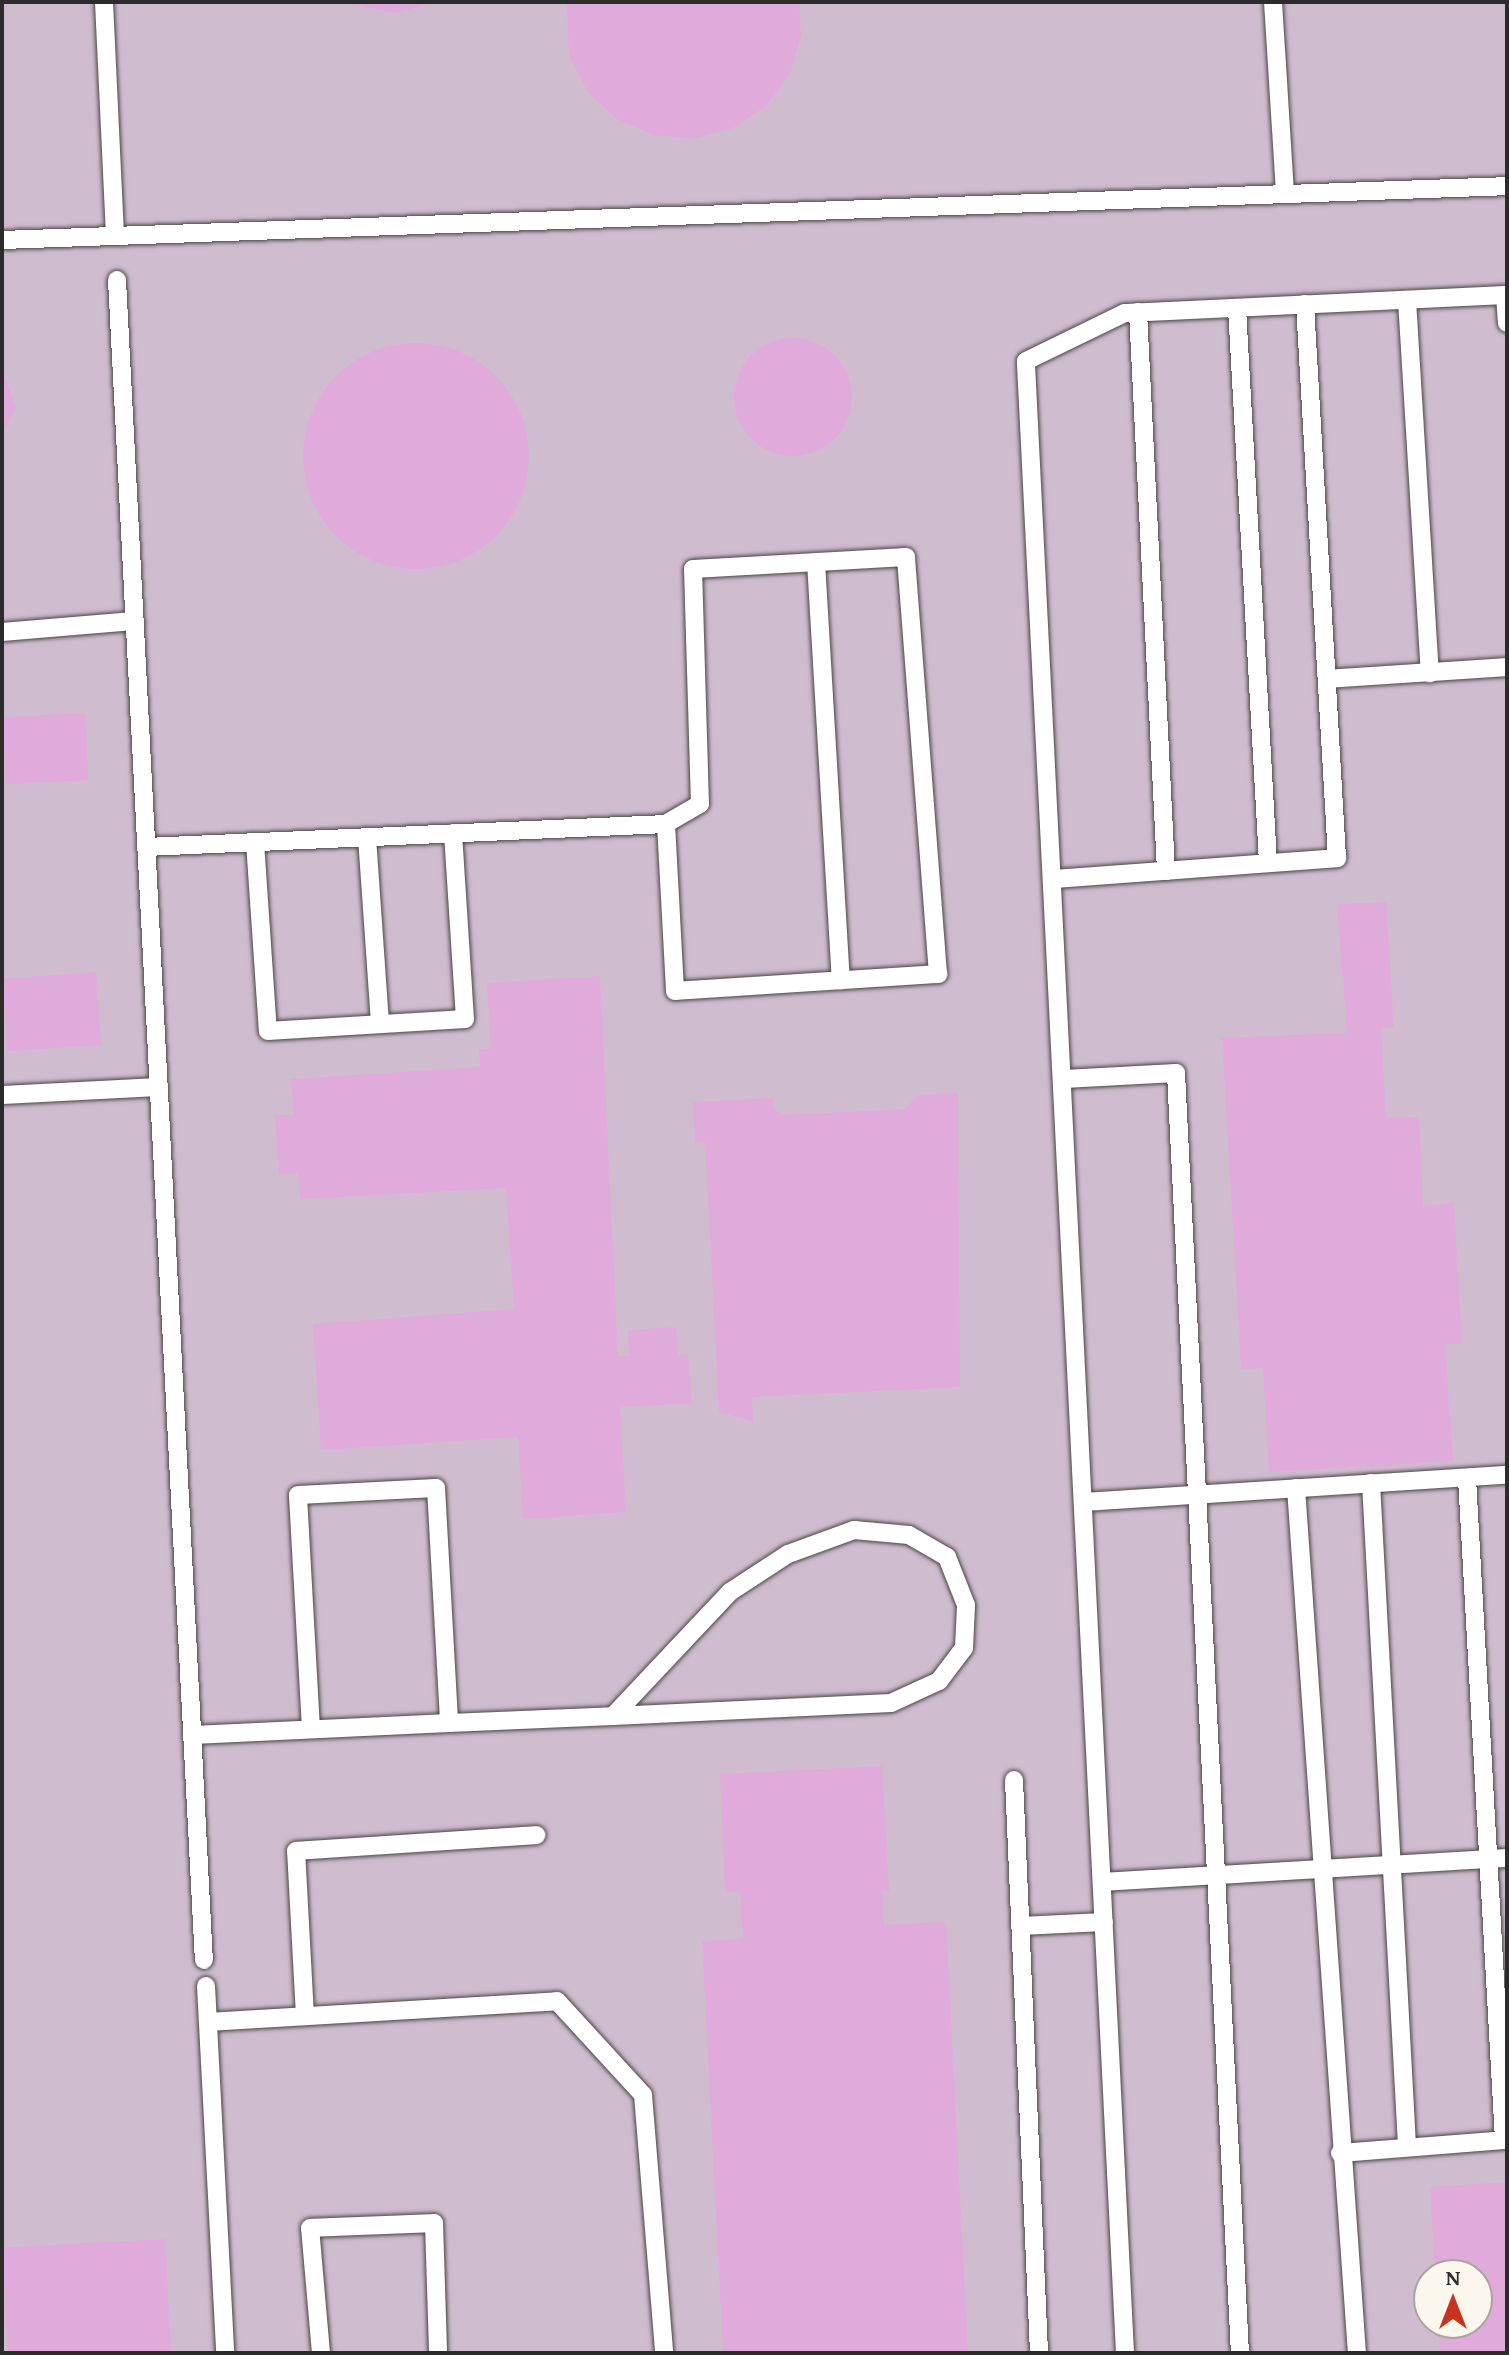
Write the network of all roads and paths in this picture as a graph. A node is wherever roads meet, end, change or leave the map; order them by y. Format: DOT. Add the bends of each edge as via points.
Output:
graph roads {
  1 [pos="104,2"];
  2 [pos="1273,2"];
  3 [pos="1507,186"];
  4 [pos="1285,194"];
  5 [pos="115,234"];
  6 [pos="2,240"];
  7 [pos="117,280"];
  8 [pos="1506,295"];
  9 [pos="1407,300"];
  10 [pos="1305,304"];
  11 [pos="1237,308"];
  12 [pos="1138,312"];
  13 [pos="1507,323"];
  14 [pos="816,562"];
  15 [pos="134,621"];
  16 [pos="2,632"];
  17 [pos="1507,667"];
  18 [pos="1430,673"];
  19 [pos="1327,679"];
  20 [pos="666,824"];
  21 [pos="453,833"];
  22 [pos="367,837"];
  23 [pos="255,842"];
  24 [pos="146,847"];
  25 [pos="1268,863"];
  26 [pos="1166,871"];
  27 [pos="1053,879"];
  28 [pos="841,980"];
  29 [pos="380,1024"];
  30 [pos="1064,1079"];
  31 [pos="159,1087"];
  32 [pos="2,1095"];
  33 [pos="1507,1475"];
  34 [pos="1467,1478"];
  35 [pos="1371,1483"];
  36 [pos="1296,1488"];
  37 [pos="1197,1495"];
  38 [pos="1085,1502"];
  39 [pos="613,1716"];
  40 [pos="449,1723"];
  41 [pos="311,1729"];
  42 [pos="193,1735"];
  43 [pos="1014,1780"];
  44 [pos="536,1835"];
  45 [pos="1498,1858"];
  46 [pos="1395,1864"];
  47 [pos="1320,1869"];
  48 [pos="1211,1875"];
  49 [pos="1102,1882"];
  50 [pos="1104,1922"];
  51 [pos="1020,1926"];
  52 [pos="204,1960"];
  53 [pos="206,1986"];
  54 [pos="305,2016"];
  55 [pos="208,2022"];
  56 [pos="1506,2140"];
  57 [pos="1407,2146"];
  58 [pos="1340,2153"];
  59 [pos="225,2353"];
  60 [pos="321,2353"];
  61 [pos="438,2353"];
  62 [pos="664,2353"];
  63 [pos="1039,2353"];
  64 [pos="1125,2353"];
  65 [pos="1240,2353"];
  66 [pos="1357,2353"];
  1 -- 5 [label="lane"];
  2 -- 4 [label="lane"];
  3 -- 4 [label="lane"];
  4 -- 5 [label="lane"];
  5 -- 6 [label="lane"];
  7 -- 15 [label="lane"];
  8 -- 9 [label="lane"];
  8 -- 13 [label="lane"];
  9 -- 10 [label="lane"];
  9 -- 18 [label="lane"];
  10 -- 11 [label="lane"];
  10 -- 19 [label="lane"];
  11 -- 12 [label="lane"];
  11 -- 25 [label="lane"];
  12 -- 26 [label="lane"];
  12 -- 27 [label="lane" via="1026,361"];
  14 -- 20 [label="lane" via="693,569 700,804"];
  14 -- 28 [label="lane"];
  14 -- 28 [label="lane" via="906,557 938,974"];
  15 -- 16 [label="lane"];
  15 -- 24 [label="lane"];
  17 -- 18 [label="lane"];
  18 -- 19 [label="lane"];
  19 -- 25 [label="lane" via="1337,858"];
  20 -- 21 [label="lane"];
  20 -- 28 [label="lane" via="675,991"];
  21 -- 22 [label="lane"];
  21 -- 29 [label="lane" via="465,1019"];
  22 -- 23 [label="lane"];
  22 -- 29 [label="lane"];
  23 -- 24 [label="lane"];
  23 -- 29 [label="lane" via="268,1031"];
  24 -- 31 [label="lane"];
  25 -- 26 [label="lane"];
  26 -- 27 [label="lane"];
  27 -- 30 [label="lane"];
  30 -- 37 [label="lane" via="1176,1073"];
  30 -- 38 [label="lane"];
  31 -- 32 [label="lane"];
  31 -- 42 [label="lane"];
  33 -- 34 [label="lane"];
  34 -- 35 [label="lane"];
  34 -- 45 [label="lane"];
  35 -- 36 [label="lane"];
  35 -- 46 [label="lane"];
  36 -- 37 [label="lane"];
  36 -- 47 [label="lane"];
  37 -- 38 [label="lane"];
  37 -- 48 [label="lane"];
  38 -- 49 [label="lane"];
  39 -- 39 [label="lane" via="891,1703 939,1681 964,1648 966,1605 947,1557 909,1535 854,1530 788,1554 730,1592"];
  39 -- 40 [label="lane"];
  40 -- 41 [label="lane"];
  40 -- 41 [label="lane" via="436,1488 298,1495"];
  41 -- 42 [label="lane"];
  42 -- 52 [label="lane"];
  43 -- 51 [label="lane"];
  44 -- 54 [label="lane" via="296,1851"];
  45 -- 46 [label="lane"];
  45 -- 56 [label="lane"];
  46 -- 47 [label="lane"];
  46 -- 57 [label="lane"];
  47 -- 48 [label="lane"];
  47 -- 58 [label="lane"];
  48 -- 49 [label="lane"];
  48 -- 65 [label="lane"];
  49 -- 50 [label="lane"];
  50 -- 51 [label="lane"];
  50 -- 64 [label="lane"];
  51 -- 63 [label="lane"];
  53 -- 55 [label="lane"];
  54 -- 55 [label="lane"];
  54 -- 62 [label="lane" via="557,2001 643,2095"];
  55 -- 59 [label="lane"];
  56 -- 57 [label="lane"];
  57 -- 58 [label="lane"];
  58 -- 66 [label="lane"];
  60 -- 61 [label="lane" via="310,2228 434,2223"];
}
